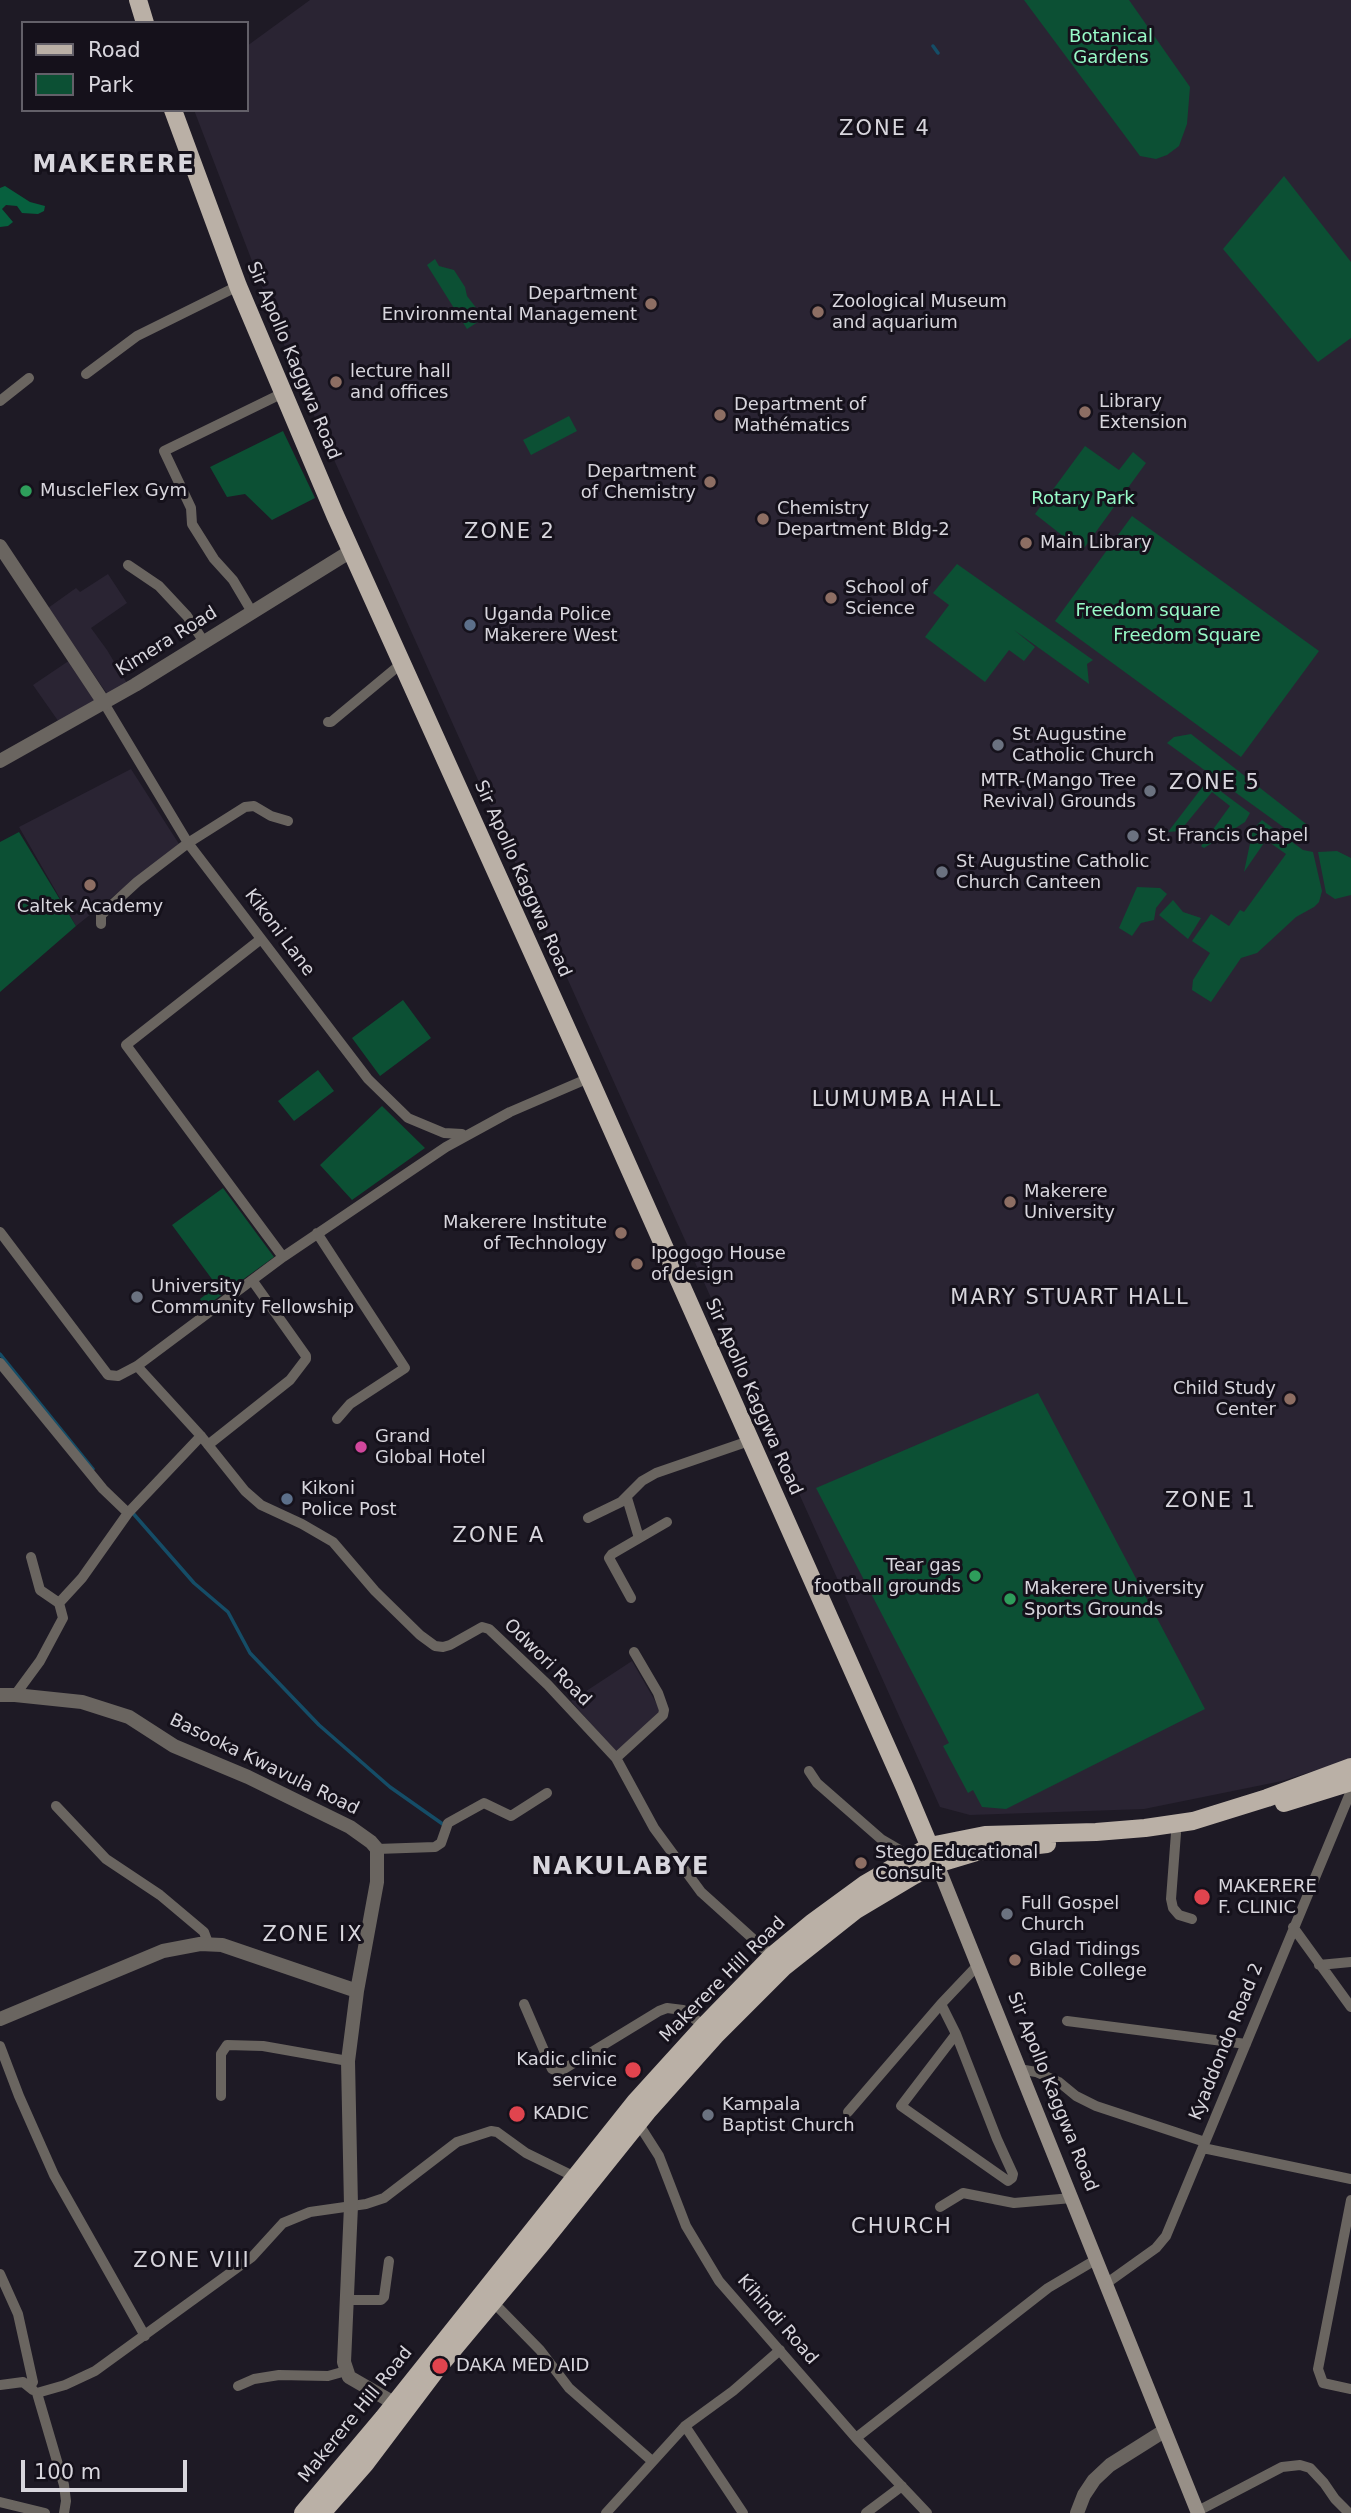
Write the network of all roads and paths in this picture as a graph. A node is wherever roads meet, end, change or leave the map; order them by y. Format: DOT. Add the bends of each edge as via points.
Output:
graph roads {
  1 [pos="138,0"];
  2 [pos="144,21"];
  3 [pos="174,112"];
  4 [pos="238,286"];
  5 [pos="86,374"];
  6 [pos="29,377"];
  7 [pos="284,393"];
  8 [pos="0,401"];
  9 [pos="0,546"];
  10 [pos="351,551"];
  11 [pos="128,565"];
  12 [pos="252,612"];
  13 [pos="204,642"];
  14 [pos="402,663"];
  15 [pos="104,703"];
  16 [pos="328,722"];
  17 [pos="0,761"];
  18 [pos="288,821"];
  19 [pos="188,843"];
  20 [pos="101,924"];
  21 [pos="261,939"];
  22 [pos="589,1078"];
  23 [pos="469,1132"];
  24 [pos="0,1232"];
  25 [pos="317,1233"];
  26 [pos="283,1257"];
  27 [pos="253,1280"];
  28 [pos="0,1363"];
  29 [pos="136,1366"];
  30 [pos="337,1419"];
  31 [pos="204,1440"];
  32 [pos="749,1441"];
  33 [pos="627,1498"];
  34 [pos="128,1513"];
  35 [pos="588,1518"];
  36 [pos="667,1522"];
  37 [pos="639,1538"];
  38 [pos="31,1557"];
  39 [pos="631,1598"];
  40 [pos="59,1603"];
  41 [pos="634,1652"];
  42 [pos="7,1695"];
  43 [pos="616,1758"];
  44 [pos="1351,1767"];
  45 [pos="809,1771"];
  46 [pos="1351,1782"];
  47 [pos="1351,1791"];
  48 [pos="547,1793"];
  49 [pos="56,1806"];
  50 [pos="1176,1833"];
  51 [pos="930,1846"];
  52 [pos="378,1853"];
  53 [pos="911,1856"];
  54 [pos="937,1864"];
  55 [pos="1192,1919"];
  56 [pos="1293,1927"];
  57 [pos="208,1943"];
  58 [pos="772,1956"];
  59 [pos="1351,1962"];
  60 [pos="978,1965"];
  61 [pos="1319,1965"];
  62 [pos="357,1991"];
  63 [pos="524,2004"];
  64 [pos="941,2004"];
  65 [pos="1351,2007"];
  66 [pos="0,2019"];
  67 [pos="1067,2021"];
  68 [pos="704,2026"];
  69 [pos="956,2034"];
  70 [pos="1246,2044"];
  71 [pos="0,2046"];
  72 [pos="348,2062"];
  73 [pos="1019,2069"];
  74 [pos="221,2096"];
  75 [pos="848,2112"];
  76 [pos="638,2123"];
  77 [pos="1204,2145"];
  78 [pos="575,2177"];
  79 [pos="1351,2179"];
  80 [pos="1072,2197"];
  81 [pos="1351,2200"];
  82 [pos="351,2206"];
  83 [pos="940,2207"];
  84 [pos="1097,2259"];
  85 [pos="389,2261"];
  86 [pos="0,2274"];
  87 [pos="1107,2283"];
  88 [pos="347,2300"];
  89 [pos="493,2302"];
  90 [pos="145,2336"];
  91 [pos="780,2350"];
  92 [pos="346,2371"];
  93 [pos="0,2385"];
  94 [pos="238,2386"];
  95 [pos="1351,2389"];
  96 [pos="34,2390"];
  97 [pos="394,2403"];
  98 [pos="685,2426"];
  99 [pos="1164,2431"];
  100 [pos="856,2438"];
  101 [pos="652,2461"];
  102 [pos="902,2486"];
  103 [pos="0,2502"];
  104 [pos="1198,2512"];
  105 [pos="45,2513"];
  106 [pos="64,2513"];
  107 [pos="303,2513"];
  108 [pos="322,2513"];
  109 [pos="606,2513"];
  110 [pos="743,2513"];
  111 [pos="866,2513"];
  112 [pos="927,2513"];
  113 [pos="1077,2513"];
  114 [pos="1349,2513"];
  1 -- 2 [label="main road"];
  3 -- 4 [label="main road, Sir Apollo Kaggwa Road"];
  4 -- 5 [label="street" via="137,336"];
  4 -- 7 [label="main road, Sir Apollo Kaggwa Road"];
  6 -- 8 [label="street"];
  7 -- 10 [label="main road, Sir Apollo Kaggwa Road"];
  7 -- 12 [label="street" via="164,451 191,508 192,523"];
  9 -- 15 [label="street"];
  10 -- 12 [label="street, Kimera Road"];
  10 -- 14 [label="main road, Sir Apollo Kaggwa Road"];
  11 -- 13 [label="street" via="159,586"];
  12 -- 13 [label="street, Kimera Road"];
  13 -- 15 [label="street, Kimera Road"];
  14 -- 16 [label="street"];
  14 -- 22 [label="main road, Sir Apollo Kaggwa Road"];
  15 -- 17 [label="street, Kimera Road"];
  15 -- 19 [label="street, Kikoni Lane"];
  18 -- 19 [label="street" via="249,805"];
  19 -- 20 [label="street" via="104,911"];
  19 -- 21 [label="street, Kikoni Lane"];
  21 -- 23 [label="street, Kikoni Lane" via="368,1079 397,1109 450,1135"];
  21 -- 26 [label="street" via="126,1045"];
  22 -- 23 [label="street"];
  22 -- 32 [label="main road, Sir Apollo Kaggwa Road"];
  23 -- 25 [label="street"];
  24 -- 29 [label="street" via="108,1375 123,1375"];
  25 -- 26 [label="street"];
  25 -- 30 [label="street" via="405,1368 350,1404"];
  26 -- 27 [label="street"];
  27 -- 29 [label="street"];
  27 -- 31 [label="street" via="306,1359 290,1380"];
  28 -- 34 [label="street"];
  29 -- 31 [label="street, Odwori Road"];
  31 -- 34 [label="street"];
  31 -- 43 [label="street, Odwori Road" via="245,1491 261,1505 333,1542 375,1591 435,1646 450,1645 482,1627 489,1629"];
  32 -- 33 [label="street" via="656,1473"];
  32 -- 51 [label="main road, Sir Apollo Kaggwa Road"];
  33 -- 35 [label="street"];
  33 -- 37 [label="street"];
  34 -- 40 [label="street"];
  36 -- 37 [label="street"];
  37 -- 39 [label="street" via="610,1558"];
  38 -- 40 [label="street" via="40,1590"];
  40 -- 42 [label="street" via="63,1618 40,1661"];
  41 -- 43 [label="street" via="663,1713"];
  42 -- 52 [label="street, Basooka Kwavula Road" via="82,1702 129,1717 174,1746 350,1826"];
  43 -- 58 [label="street, Odwori Road" via="654,1828 701,1892"];
  44 -- 51 [label="main road, Makerere Hill Road" via="1193,1821 1096,1832 985,1835"];
  45 -- 53 [label="street" via="881,1839"];
  46 -- 50 [label="main road, Makerere Hill Road"];
  47 -- 56 [label="street, Kyaddondo Road 2"];
  48 -- 52 [label="street" via="511,1816 484,1803 449,1823 435,1847"];
  49 -- 57 [label="street" via="106,1859 160,1895 204,1932"];
  50 -- 54 [label="main road, Makerere Hill Road" via="977,1852"];
  50 -- 55 [label="street" via="1172,1908"];
  51 -- 53 [label="main road, Makerere Hill Road"];
  51 -- 54 [label="main road, Sir Apollo Kaggwa Road"];
  52 -- 62 [label="street" via="372,1917"];
  53 -- 58 [label="main road, Makerere Hill Road" via="865,1884"];
  54 -- 60 [label="main road, Sir Apollo Kaggwa Road"];
  54 -- 76 [label="main road, Makerere Hill Road" via="856,1910 799,1954 715,2036"];
  56 -- 61 [label="street"];
  56 -- 70 [label="street, Kyaddondo Road 2"];
  57 -- 62 [label="street"];
  57 -- 66 [label="street" via="163,1951"];
  58 -- 68 [label="main road, Makerere Hill Road"];
  59 -- 61 [label="street"];
  60 -- 64 [label="street"];
  60 -- 73 [label="main road, Sir Apollo Kaggwa Road"];
  61 -- 65 [label="street"];
  62 -- 72 [label="street"];
  63 -- 68 [label="street" via="552,2069 559,2072 667,2008 683,2010"];
  64 -- 69 [label="street"];
  64 -- 75 [label="street"];
  67 -- 70 [label="street"];
  68 -- 78 [label="main road, Makerere Hill Road"];
  69 -- 69 [label="street" via="901,2106 1008,2181 1013,2174"];
  70 -- 77 [label="street, Kyaddondo Road 2"];
  71 -- 90 [label="street" via="54,2175"];
  72 -- 74 [label="street" via="263,2046 227,2045 221,2054"];
  72 -- 82 [label="street"];
  73 -- 77 [label="street" via="1059,2082 1096,2106"];
  73 -- 80 [label="main road, Sir Apollo Kaggwa Road"];
  76 -- 89 [label="main road, Makerere Hill Road"];
  76 -- 91 [label="street, Kihindi Road" via="659,2156 686,2226 719,2281"];
  77 -- 79 [label="street"];
  77 -- 87 [label="street, Kyaddondo Road 2" via="1162,2242"];
  78 -- 82 [label="street" via="491,2132 457,2142 383,2198"];
  78 -- 97 [label="main road, Makerere Hill Road"];
  80 -- 83 [label="street" via="1014,2203 963,2193"];
  80 -- 84 [label="main road, Sir Apollo Kaggwa Road"];
  81 -- 95 [label="street" via="1318,2369 1323,2383"];
  82 -- 88 [label="street"];
  82 -- 90 [label="street" via="310,2212 283,2223 252,2257"];
  84 -- 87 [label="main road, Sir Apollo Kaggwa Road"];
  84 -- 100 [label="street" via="1048,2288"];
  85 -- 88 [label="street" via="381,2300"];
  86 -- 96 [label="street" via="18,2314"];
  87 -- 99 [label="main road, Sir Apollo Kaggwa Road"];
  88 -- 92 [label="street"];
  89 -- 101 [label="street" via="569,2388"];
  89 -- 108 [label="main road, Makerere Hill Road"];
  90 -- 96 [label="street" via="95,2371 65,2385"];
  91 -- 98 [label="street"];
  91 -- 100 [label="street, Kihindi Road"];
  92 -- 94 [label="street" via="328,2376 279,2375"];
  92 -- 97 [label="street"];
  93 -- 96 [label="street" via="23,2382"];
  96 -- 106 [label="street" via="64,2485"];
  97 -- 107 [label="main road, Makerere Hill Road"];
  98 -- 101 [label="street"];
  98 -- 110 [label="street"];
  99 -- 104 [label="main road, Sir Apollo Kaggwa Road"];
  99 -- 113 [label="street" via="1094,2480"];
  100 -- 102 [label="street, Kihindi Road"];
  101 -- 109 [label="street"];
  102 -- 111 [label="street"];
  102 -- 112 [label="street, Kihindi Road"];
  103 -- 105 [label="street"];
  104 -- 114 [label="street" via="1282,2468 1300,2465 1310,2468"];
}
